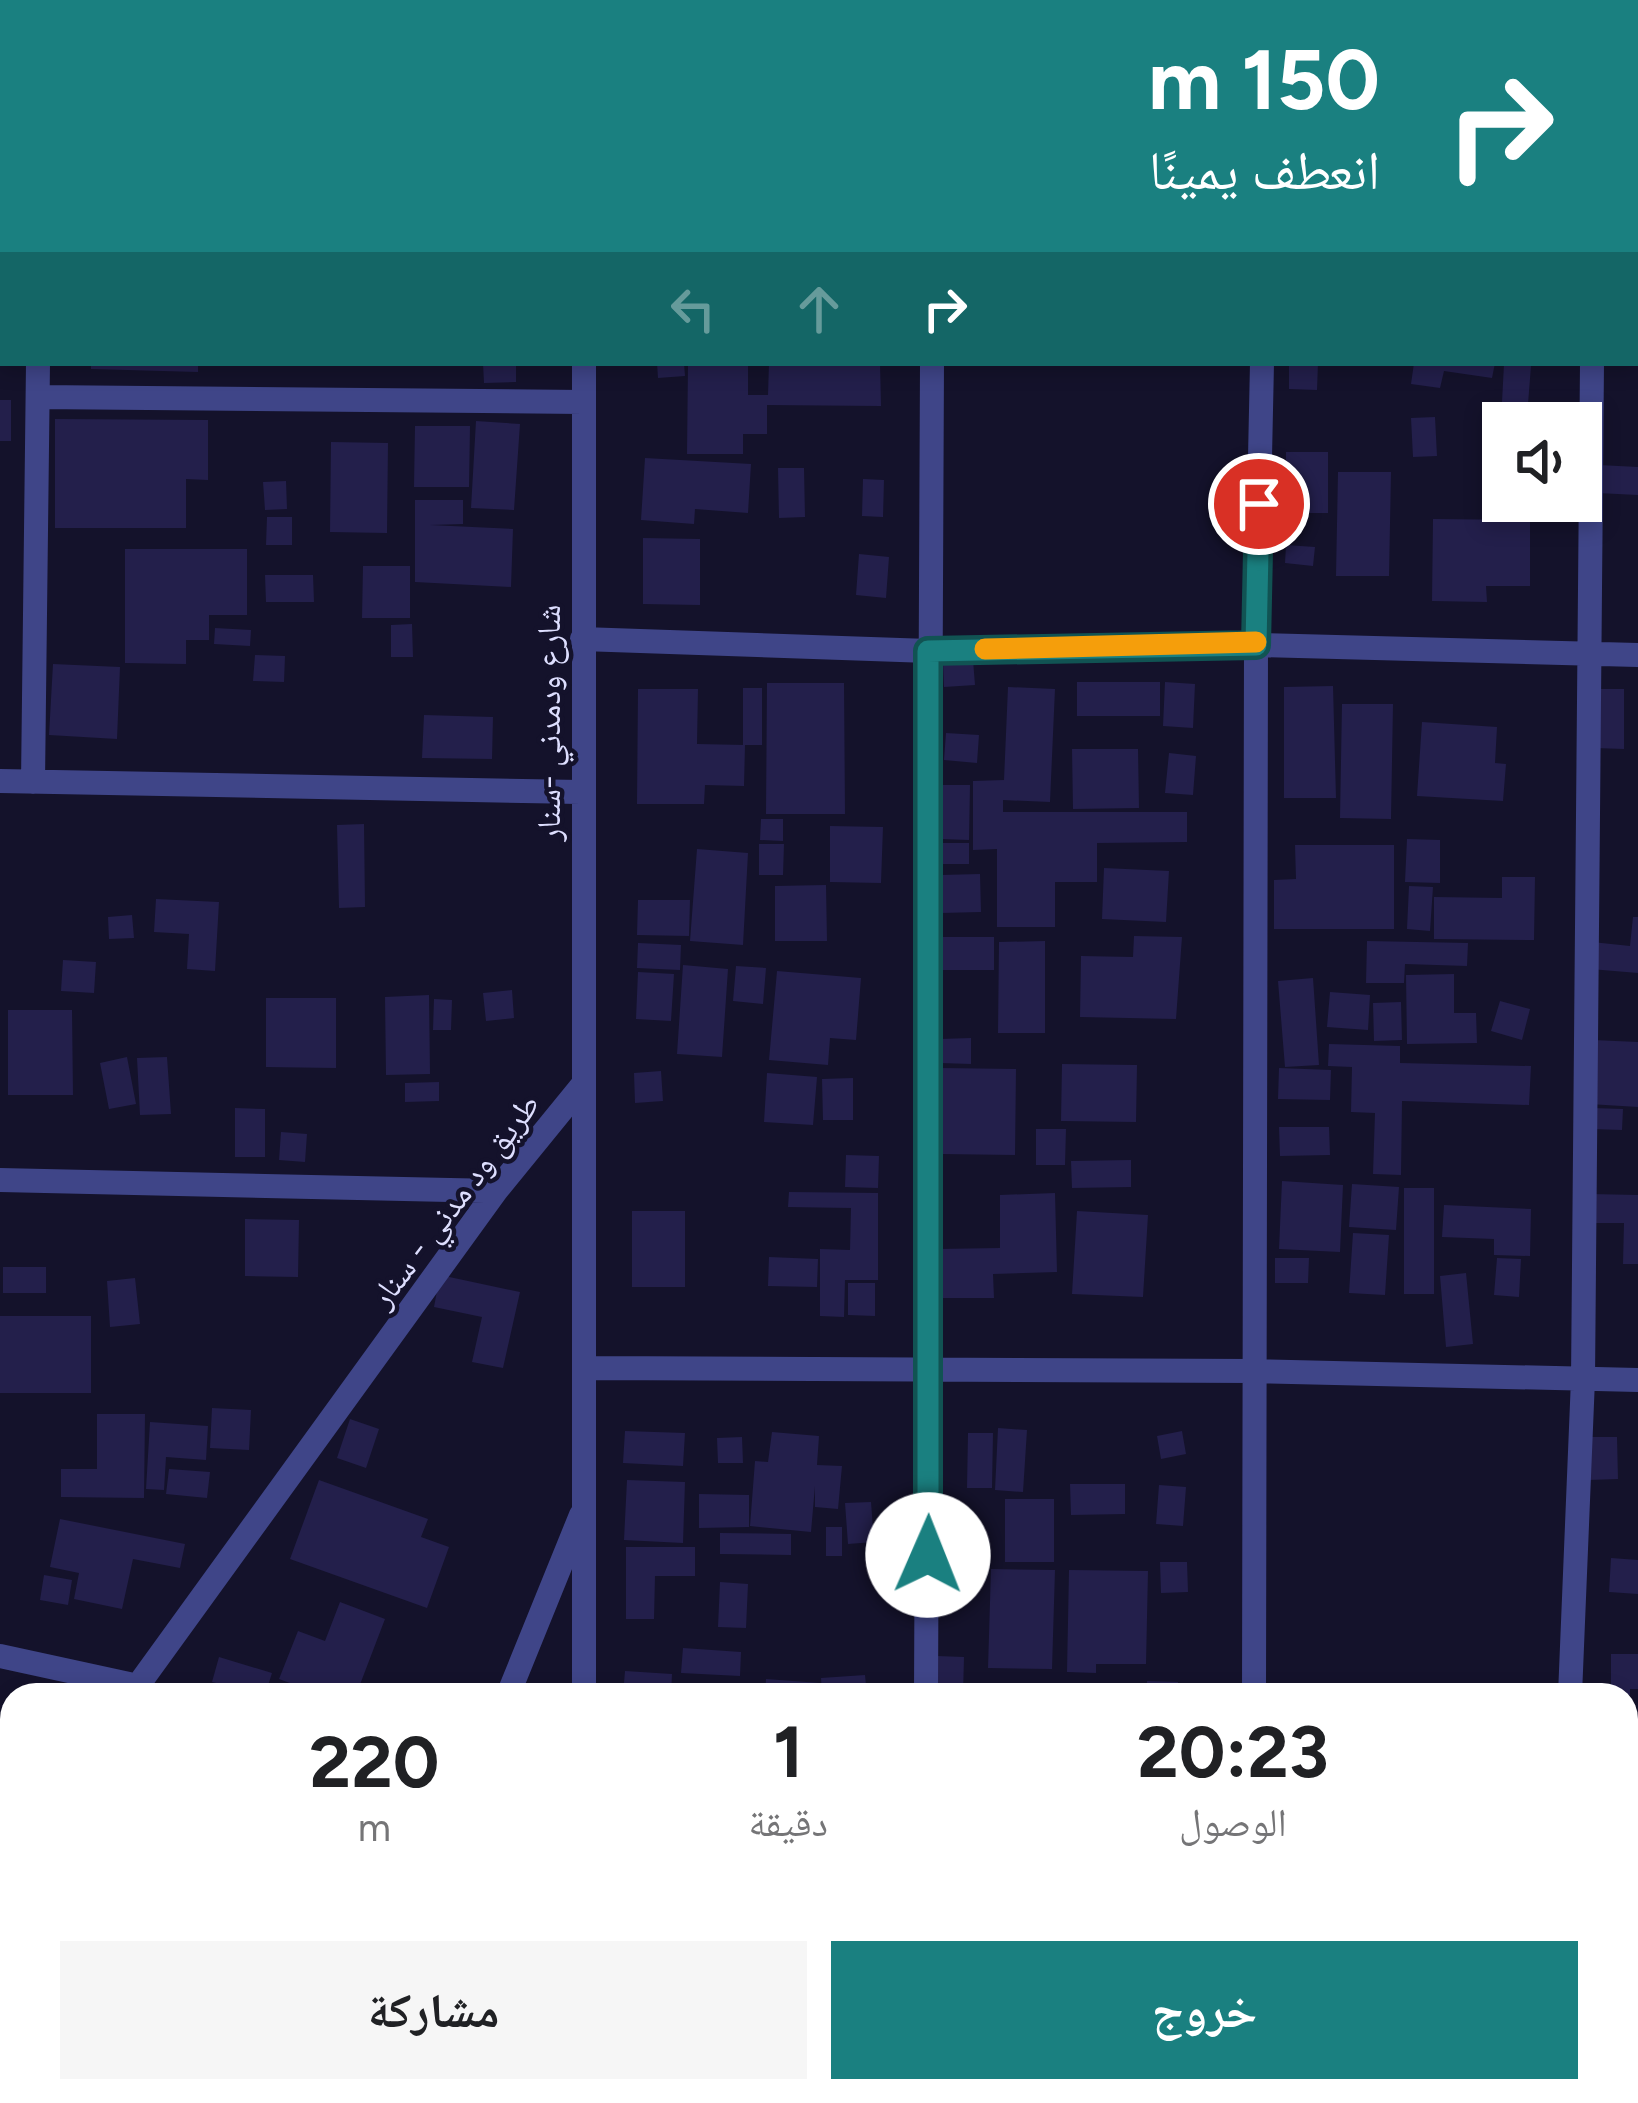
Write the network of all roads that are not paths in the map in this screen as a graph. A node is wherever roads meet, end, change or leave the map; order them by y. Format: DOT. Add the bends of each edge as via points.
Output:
graph roads {
  1 [pos="38,366"];
  2 [pos="584,366"];
  3 [pos="932,366"];
  4 [pos="1262,366"];
  5 [pos="1592,366"];
  6 [pos="38,397"];
  7 [pos="583,402"];
  8 [pos="581,639"];
  9 [pos="1256,645"];
  10 [pos="928,651"];
  11 [pos="1586,653"];
  12 [pos="1638,655"];
  13 [pos="0,782"];
  14 [pos="33,782"];
  15 [pos="580,793"];
  16 [pos="584,1083"];
  17 [pos="0,1180"];
  18 [pos="496,1191"];
  19 [pos="587,1368"];
  20 [pos="932,1368"];
  21 [pos="1252,1371"];
  22 [pos="1583,1379"];
  23 [pos="1638,1380"];
  24 [pos="586,1502"];
  25 [pos="0,1656"];
  26 [pos="107,1683"];
  27 [pos="140,1683"];
  28 [pos="513,1683"];
  29 [pos="584,1683"];
  30 [pos="926,1683"];
  31 [pos="1254,1683"];
  32 [pos="1570,1683"];
  1 -- 6 [label="street"];
  2 -- 7 [label="street, شارع ودمدني -سنار"];
  3 -- 10 [label="street"];
  4 -- 9 [label="street"];
  5 -- 11 [label="street"];
  6 -- 7 [label="street"];
  6 -- 14 [label="street"];
  7 -- 8 [label="street, شارع ودمدني -سنار"];
  8 -- 10 [label="street"];
  8 -- 15 [label="street, شارع ودمدني -سنار"];
  9 -- 10 [label="street"];
  9 -- 11 [label="street"];
  9 -- 21 [label="street"];
  10 -- 20 [label="street"];
  11 -- 12 [label="street"];
  11 -- 22 [label="street"];
  13 -- 14 [label="street"];
  14 -- 15 [label="street"];
  15 -- 16 [label="street, شارع ودمدني -سنار"];
  16 -- 18 [label="street, طريق ود مدني - سنار"];
  16 -- 19 [label="street, طريق ود مدني - سنار"];
  17 -- 18 [label="street"];
  18 -- 27 [label="street, طريق ود مدني - سنار"];
  19 -- 20 [label="street"];
  19 -- 24 [label="street, طريق ود مدني - سنار"];
  20 -- 21 [label="street"];
  20 -- 30 [label="street"];
  21 -- 22 [label="street"];
  21 -- 31 [label="street"];
  22 -- 23 [label="street"];
  22 -- 32 [label="street"];
  24 -- 28 [label="street, طريق ود مدني - سنار"];
  24 -- 29 [label="street, طريق ود مدني - سنار"];
  25 -- 26 [label="street"];
}
